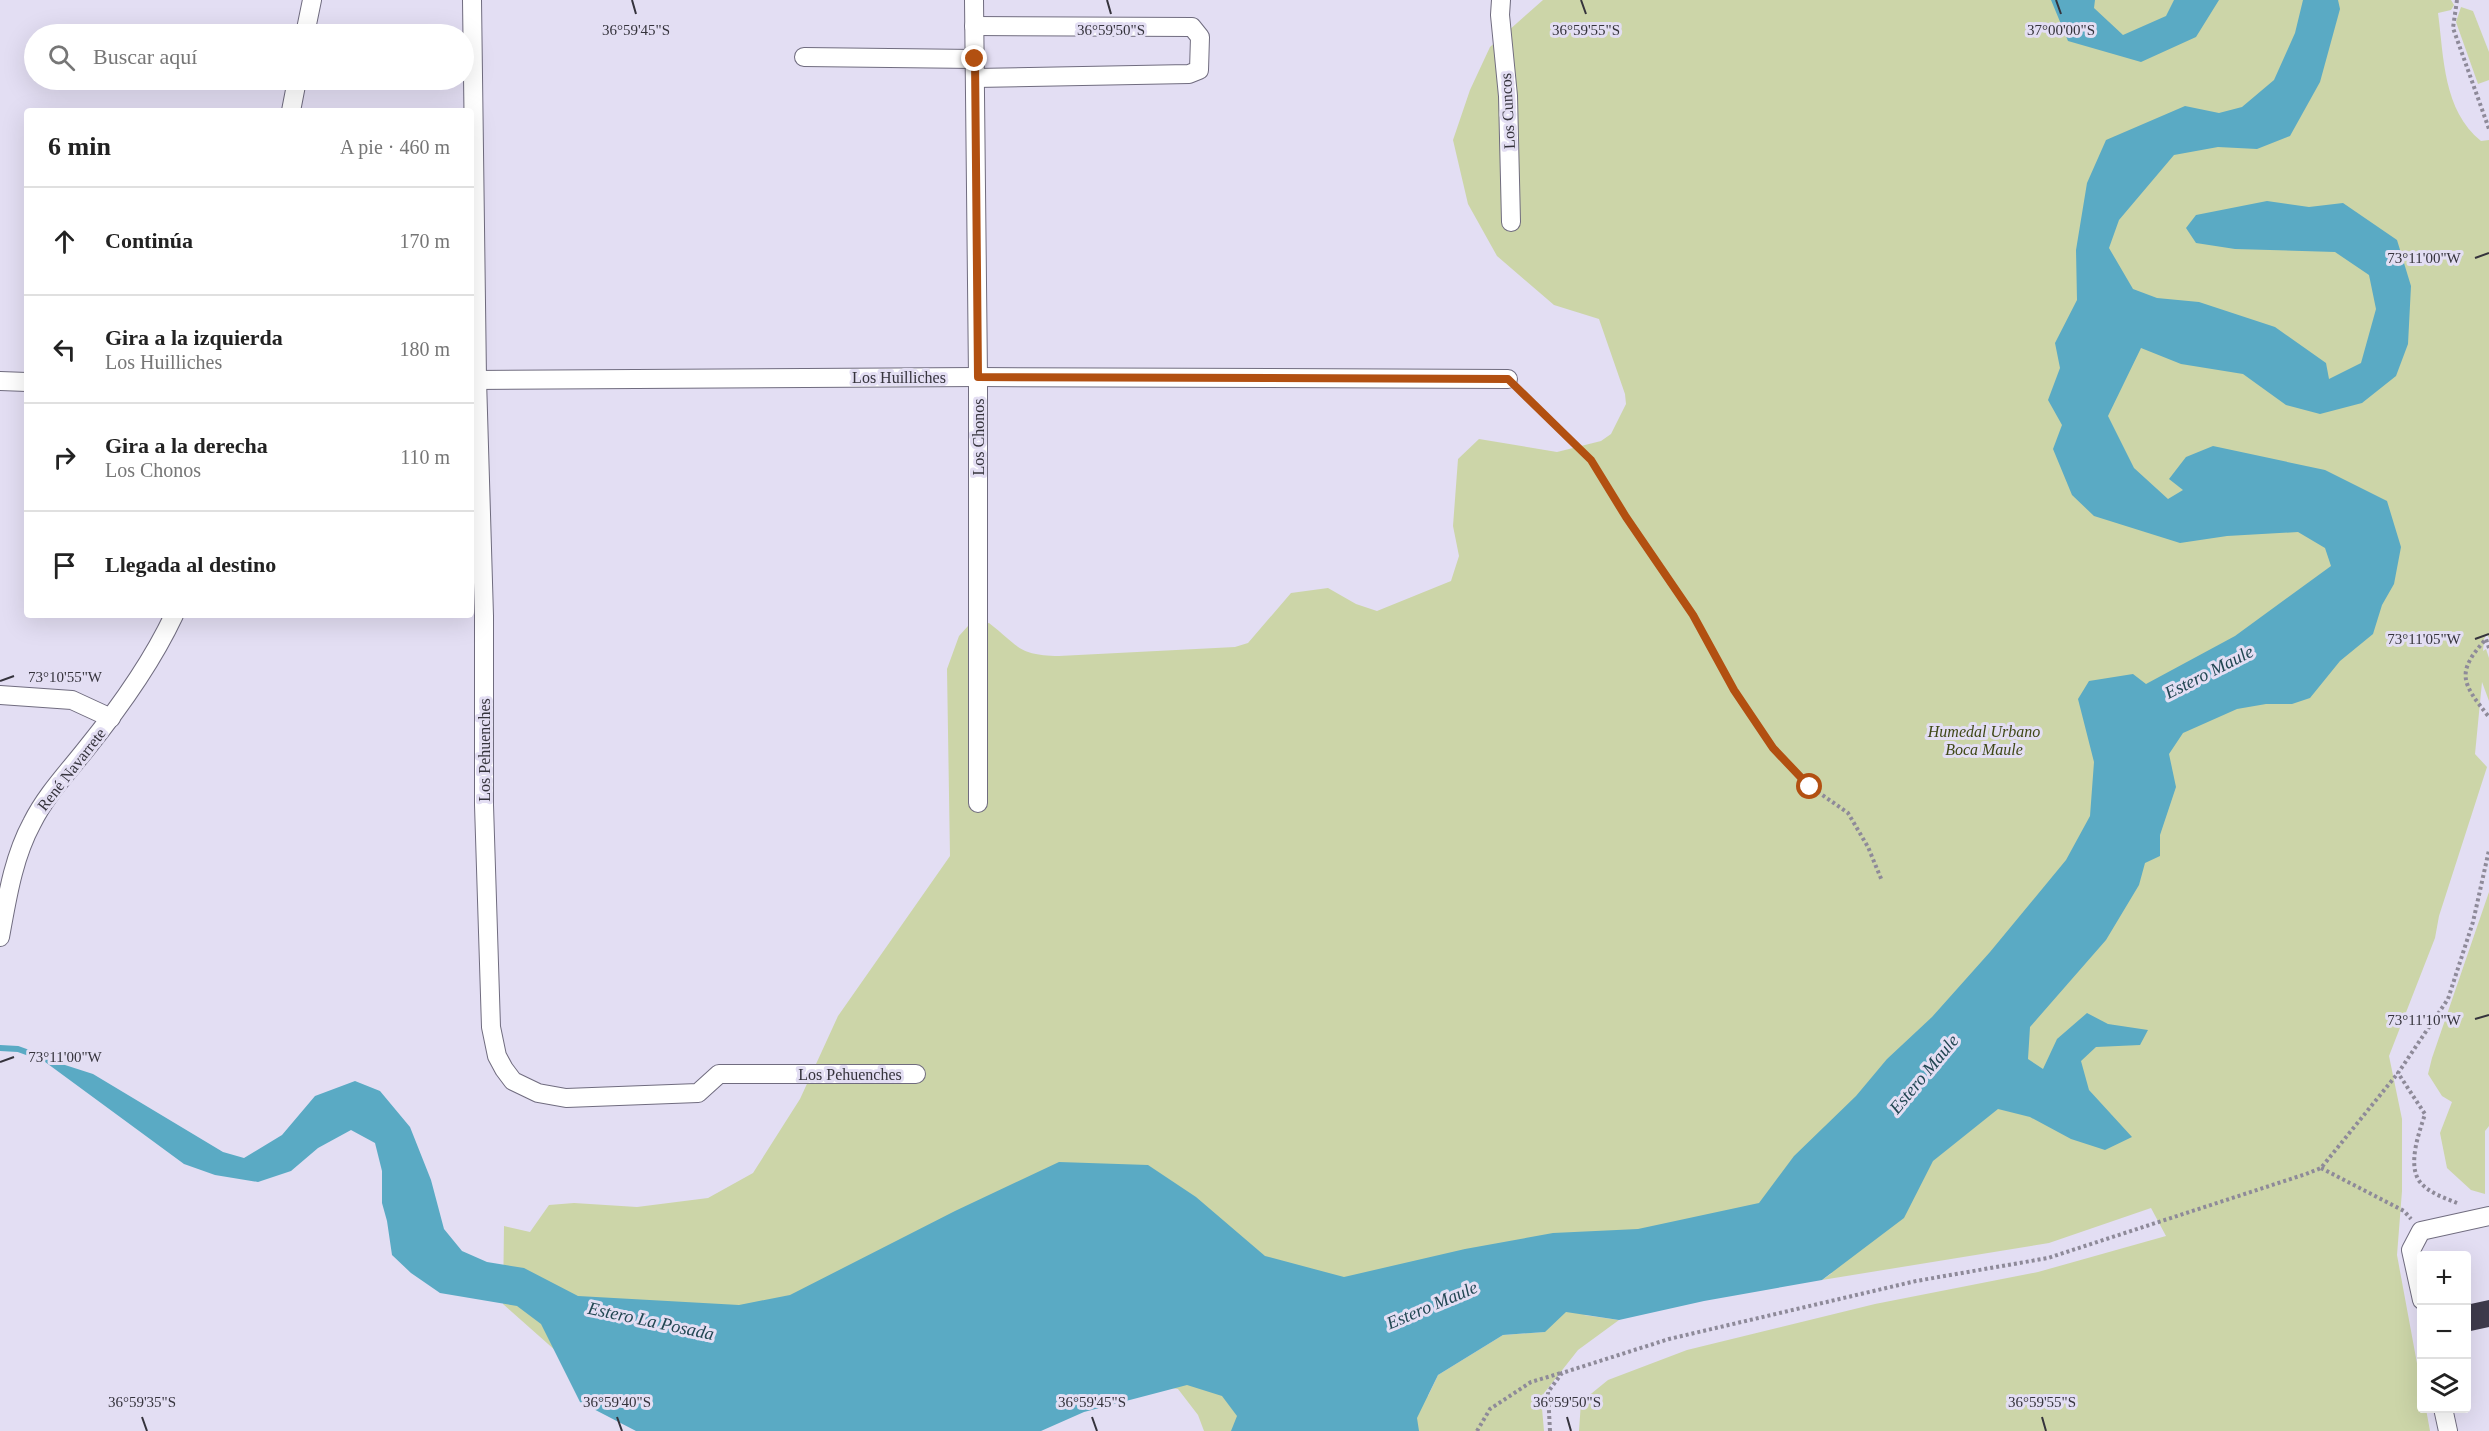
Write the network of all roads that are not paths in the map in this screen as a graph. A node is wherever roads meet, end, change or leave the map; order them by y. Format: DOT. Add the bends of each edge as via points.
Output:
graph roads {
  1 [pos="312,0"];
  2 [pos="472,0"];
  3 [pos="974,0"];
  4 [pos="1501,0"];
  5 [pos="307,24"];
  6 [pos="472,24"];
  7 [pos="974,26"];
  8 [pos="804,57"];
  9 [pos="975,59"];
  10 [pos="975,78"];
  11 [pos="295,90"];
  12 [pos="472,90"];
  13 [pos="292,108"];
  14 [pos="473,108"];
  15 [pos="1511,222"];
  16 [pos="978,377"];
  17 [pos="1508,379"];
  18 [pos="474,380"];
  19 [pos="0,381"];
  20 [pos="24,382"];
  21 [pos="172,618"];
  22 [pos="0,695"];
  23 [pos="111,718"];
  24 [pos="978,803"];
  25 [pos="0,937"];
  26 [pos="916,1074"];
  27 [pos="2487,1216"];
  28 [pos="2417,1280"];
  29 [pos="2444,1413"];
  30 [pos="2448,1431"];
  1 -- 5 [label="street"];
  2 -- 6 [label="street, Los Pehuenches"];
  3 -- 7 [label="street, Los Chonos"];
  4 -- 15 [label="street, Los Cuncos"];
  7 -- 9 [label="street, Los Chonos"];
  7 -- 10 [label="street" via="1192,27 1200,38 1199,70 1189,74"];
  8 -- 9 [label="street"];
  9 -- 10 [label="street, Los Chonos"];
  10 -- 16 [label="street, Los Chonos"];
  11 -- 13 [label="street"];
  12 -- 14 [label="street, Los Pehuenches"];
  16 -- 17 [label="street, Los Huilliches"];
  16 -- 18 [label="street, Los Huilliches"];
  16 -- 24 [label="street, Los Chonos"];
  18 -- 26 [label="street, Los Pehuenches" via="484,616 483,805 491,1027 504,1069 525,1088 566,1098 698,1093 720,1074"];
  19 -- 20 [label="street"];
  21 -- 23 [label="street, René Navarrete" via="145,669"];
  22 -- 23 [label="street" via="72,700"];
  23 -- 25 [label="street, René Navarrete" via="49,794 31,825 10,885"];
  27 -- 28 [label="street" via="2421,1231 2411,1250"];
  29 -- 30 [label="street"];
}
